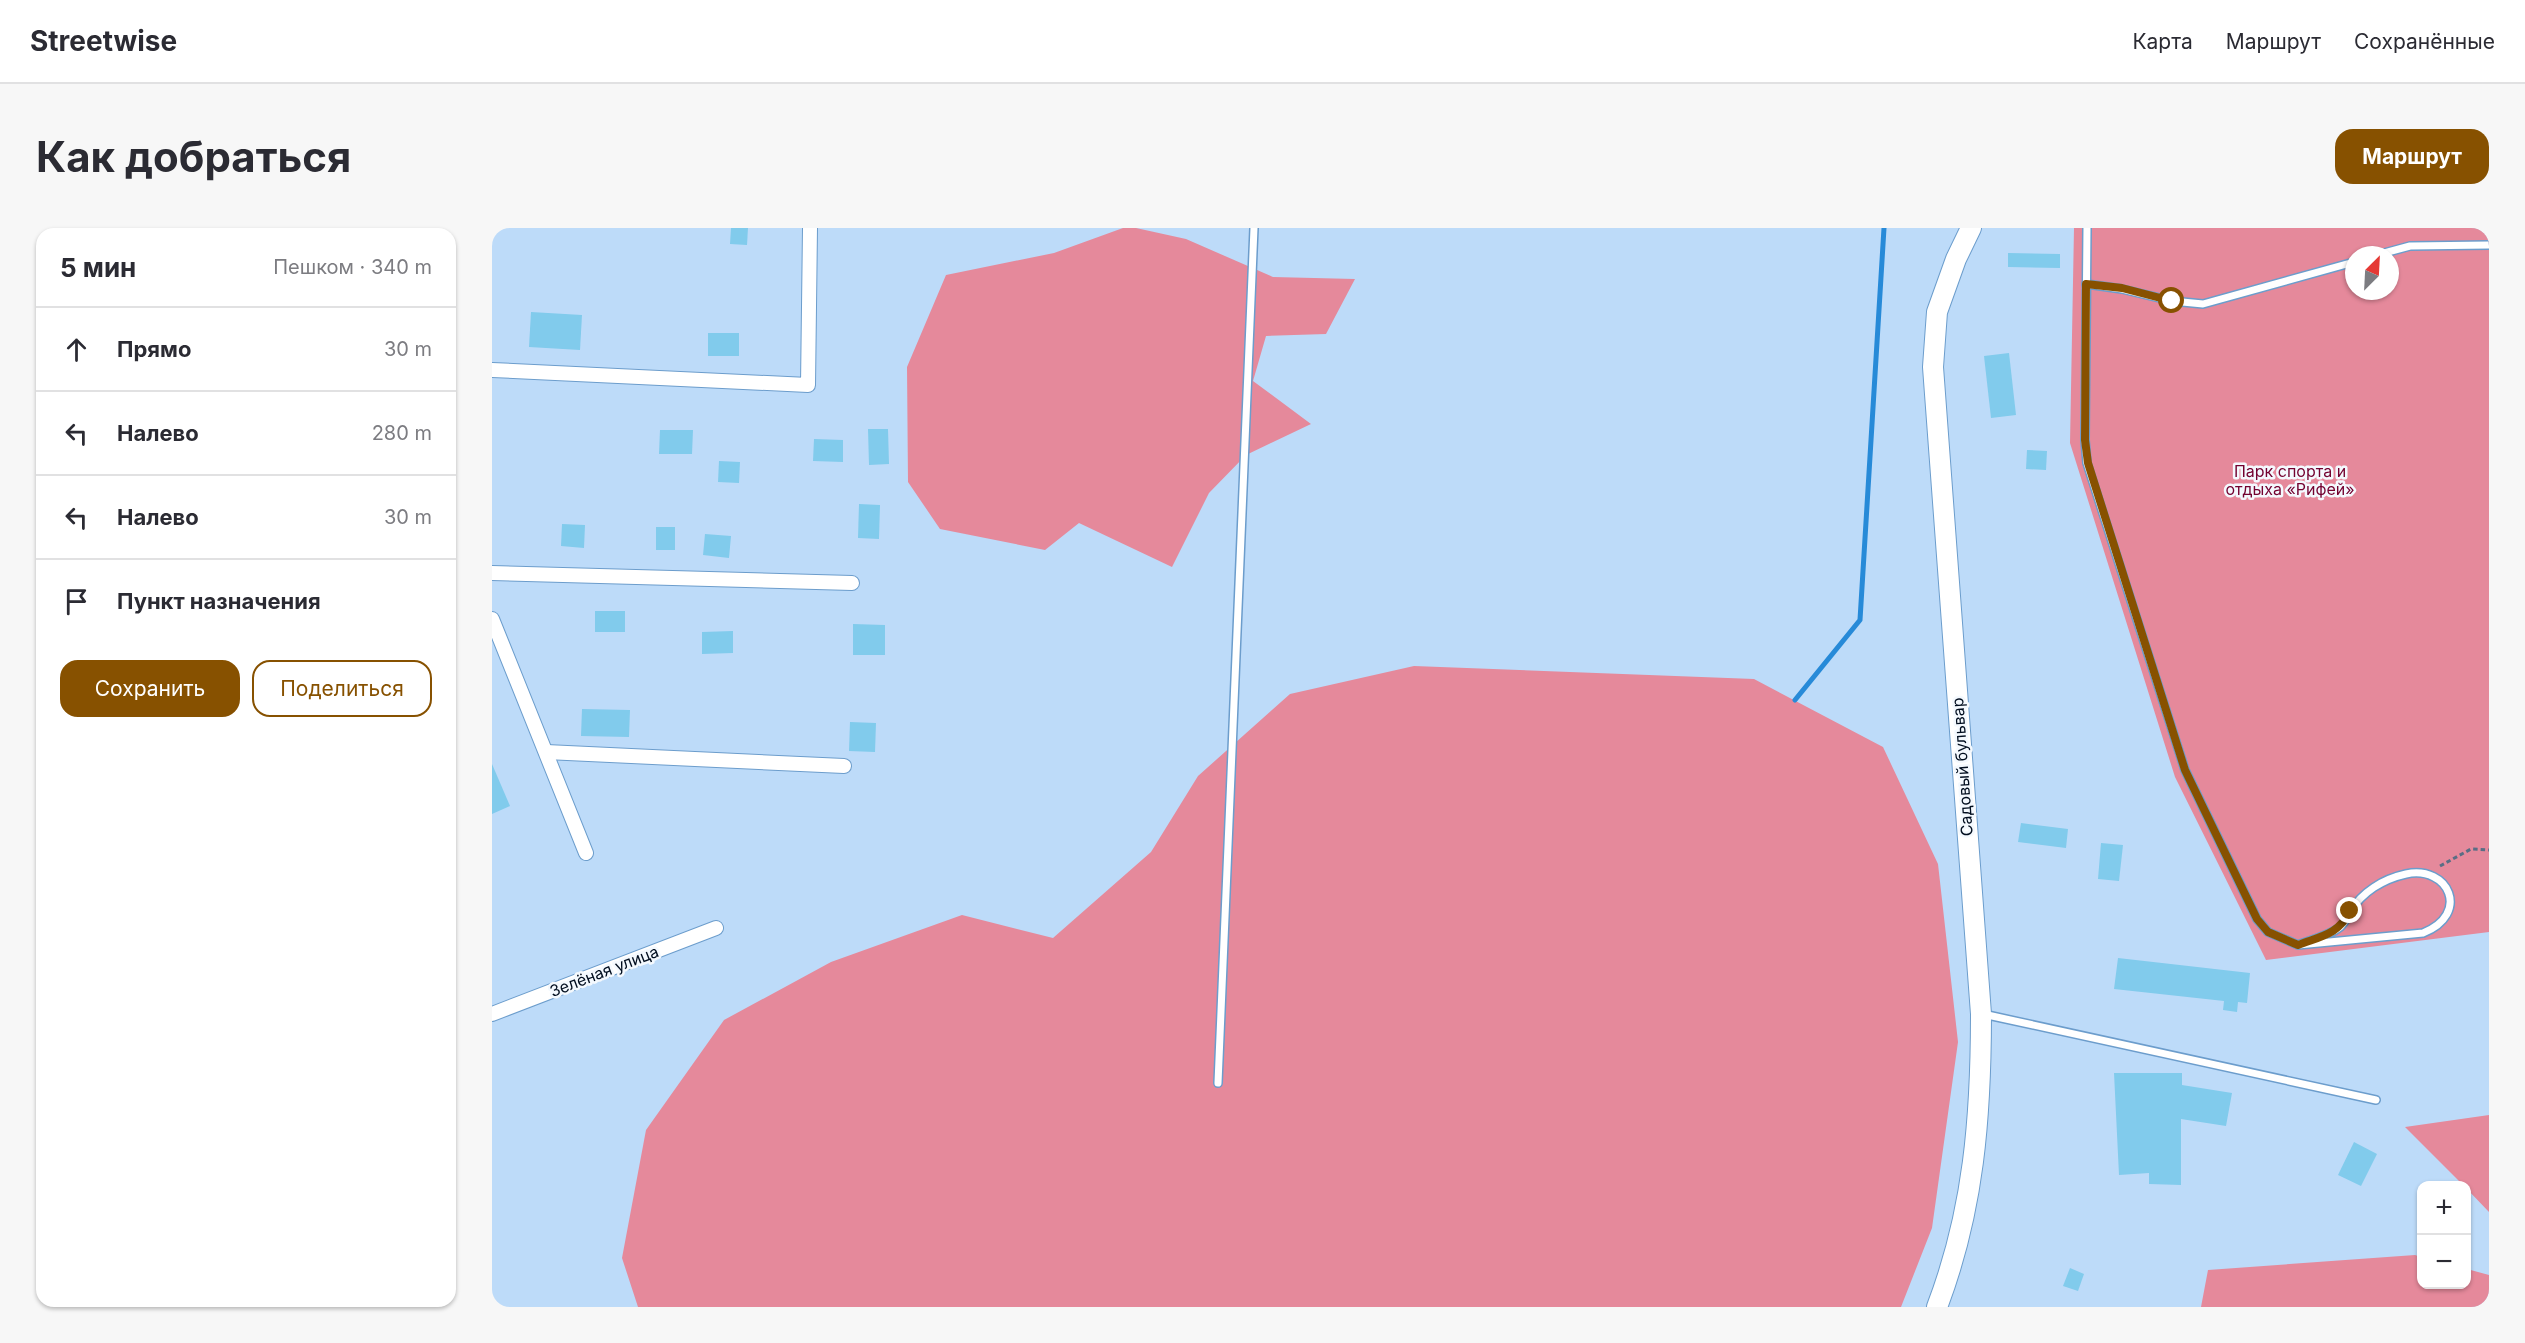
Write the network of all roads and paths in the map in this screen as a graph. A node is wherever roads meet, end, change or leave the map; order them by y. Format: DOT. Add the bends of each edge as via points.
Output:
graph roads {
  1 [pos="810,228"];
  2 [pos="1254,228"];
  3 [pos="1971,228"];
  4 [pos="2087,228"];
  5 [pos="2489,245"];
  6 [pos="2399,249"];
  7 [pos="2345,265"];
  8 [pos="2086,284"];
  9 [pos="492,370"];
  10 [pos="492,573"];
  11 [pos="852,584"];
  12 [pos="492,619"];
  13 [pos="546,752"];
  14 [pos="844,766"];
  15 [pos="2489,849"];
  16 [pos="586,853"];
  17 [pos="2425,874"];
  18 [pos="716,928"];
  19 [pos="2298,945"];
  20 [pos="492,1014"];
  21 [pos="1981,1014"];
  22 [pos="1218,1083"];
  23 [pos="2376,1100"];
  24 [pos="1937,1307"];
  1 -- 9 [label="street" via="808,385"];
  2 -- 22 [label="lane"];
  3 -- 21 [label="street, Садовый бульвар" via="1937,312 1933,367"];
  4 -- 8 [label="lane"];
  5 -- 6 [label="lane"];
  7 -- 8 [label="lane" via="2203,304"];
  8 -- 19 [label="lane" via="2088,463 2185,770 2257,919 2268,932"];
  10 -- 11 [label="street"];
  12 -- 13 [label="street"];
  13 -- 14 [label="street"];
  13 -- 16 [label="street"];
  15 -- 17 [label="path" via="2471,849"];
  17 -- 19 [label="lane" via="2407,874 2372,888 2360,898 2343,926"];
  17 -- 19 [label="lane" via="2441,881 2453,904 2437,927 2424,933"];
  18 -- 20 [label="street, Зелёная улица"];
  21 -- 23 [label="lane"];
  21 -- 24 [label="street, Садовый бульвар" via="1981,1095 1973,1175 1952,1266"];
}
